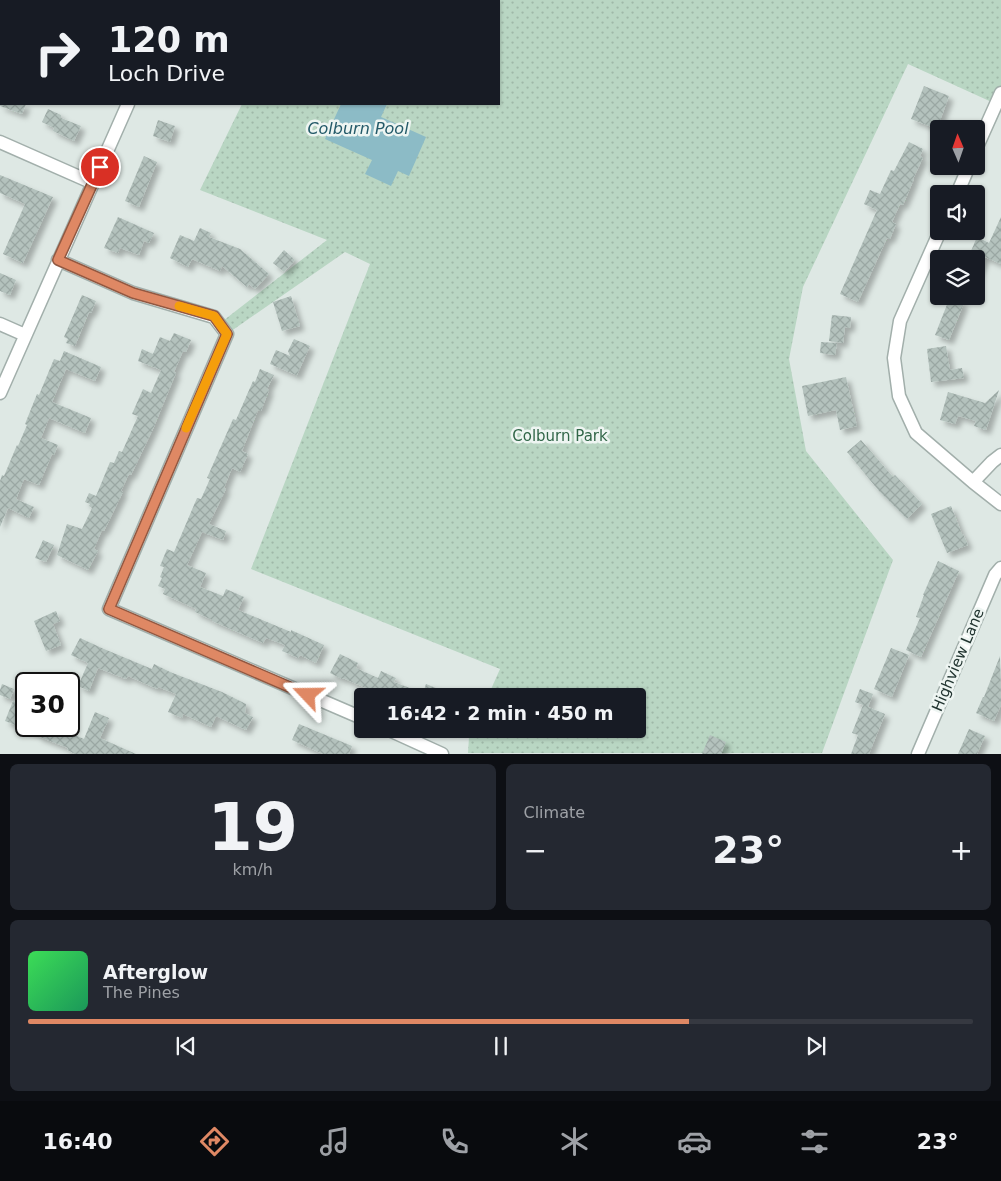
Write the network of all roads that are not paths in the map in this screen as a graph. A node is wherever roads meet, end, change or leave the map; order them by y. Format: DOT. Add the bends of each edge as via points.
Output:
graph roads {
  1 [pos="1001,93"];
  2 [pos="128,105"];
  3 [pos="985,129"];
  4 [pos="0,142"];
  5 [pos="93,183"];
  6 [pos="936,240"];
  7 [pos="58,260"];
  8 [pos="0,324"];
  9 [pos="25,335"];
  10 [pos="0,393"];
  11 [pos="1001,455"];
  12 [pos="973,482"];
  13 [pos="1001,504"];
  14 [pos="1001,568"];
  15 [pos="354,715"];
  16 [pos="407,738"];
  17 [pos="442,754"];
  18 [pos="918,754"];
  1 -- 3 [label="street"];
  2 -- 5 [label="street"];
  4 -- 5 [label="street"];
  5 -- 7 [label="street"];
  6 -- 12 [label="street" via="900,321 894,358 899,396 916,433"];
  7 -- 9 [label="street"];
  7 -- 15 [label="street" via="133,293 214,316 227,334 109,609"];
  8 -- 9 [label="street"];
  9 -- 10 [label="street"];
  11 -- 12 [label="street"];
  12 -- 13 [label="street"];
  14 -- 18 [label="street, Highview Lane" via="995,575"];
  16 -- 17 [label="street"];
}
